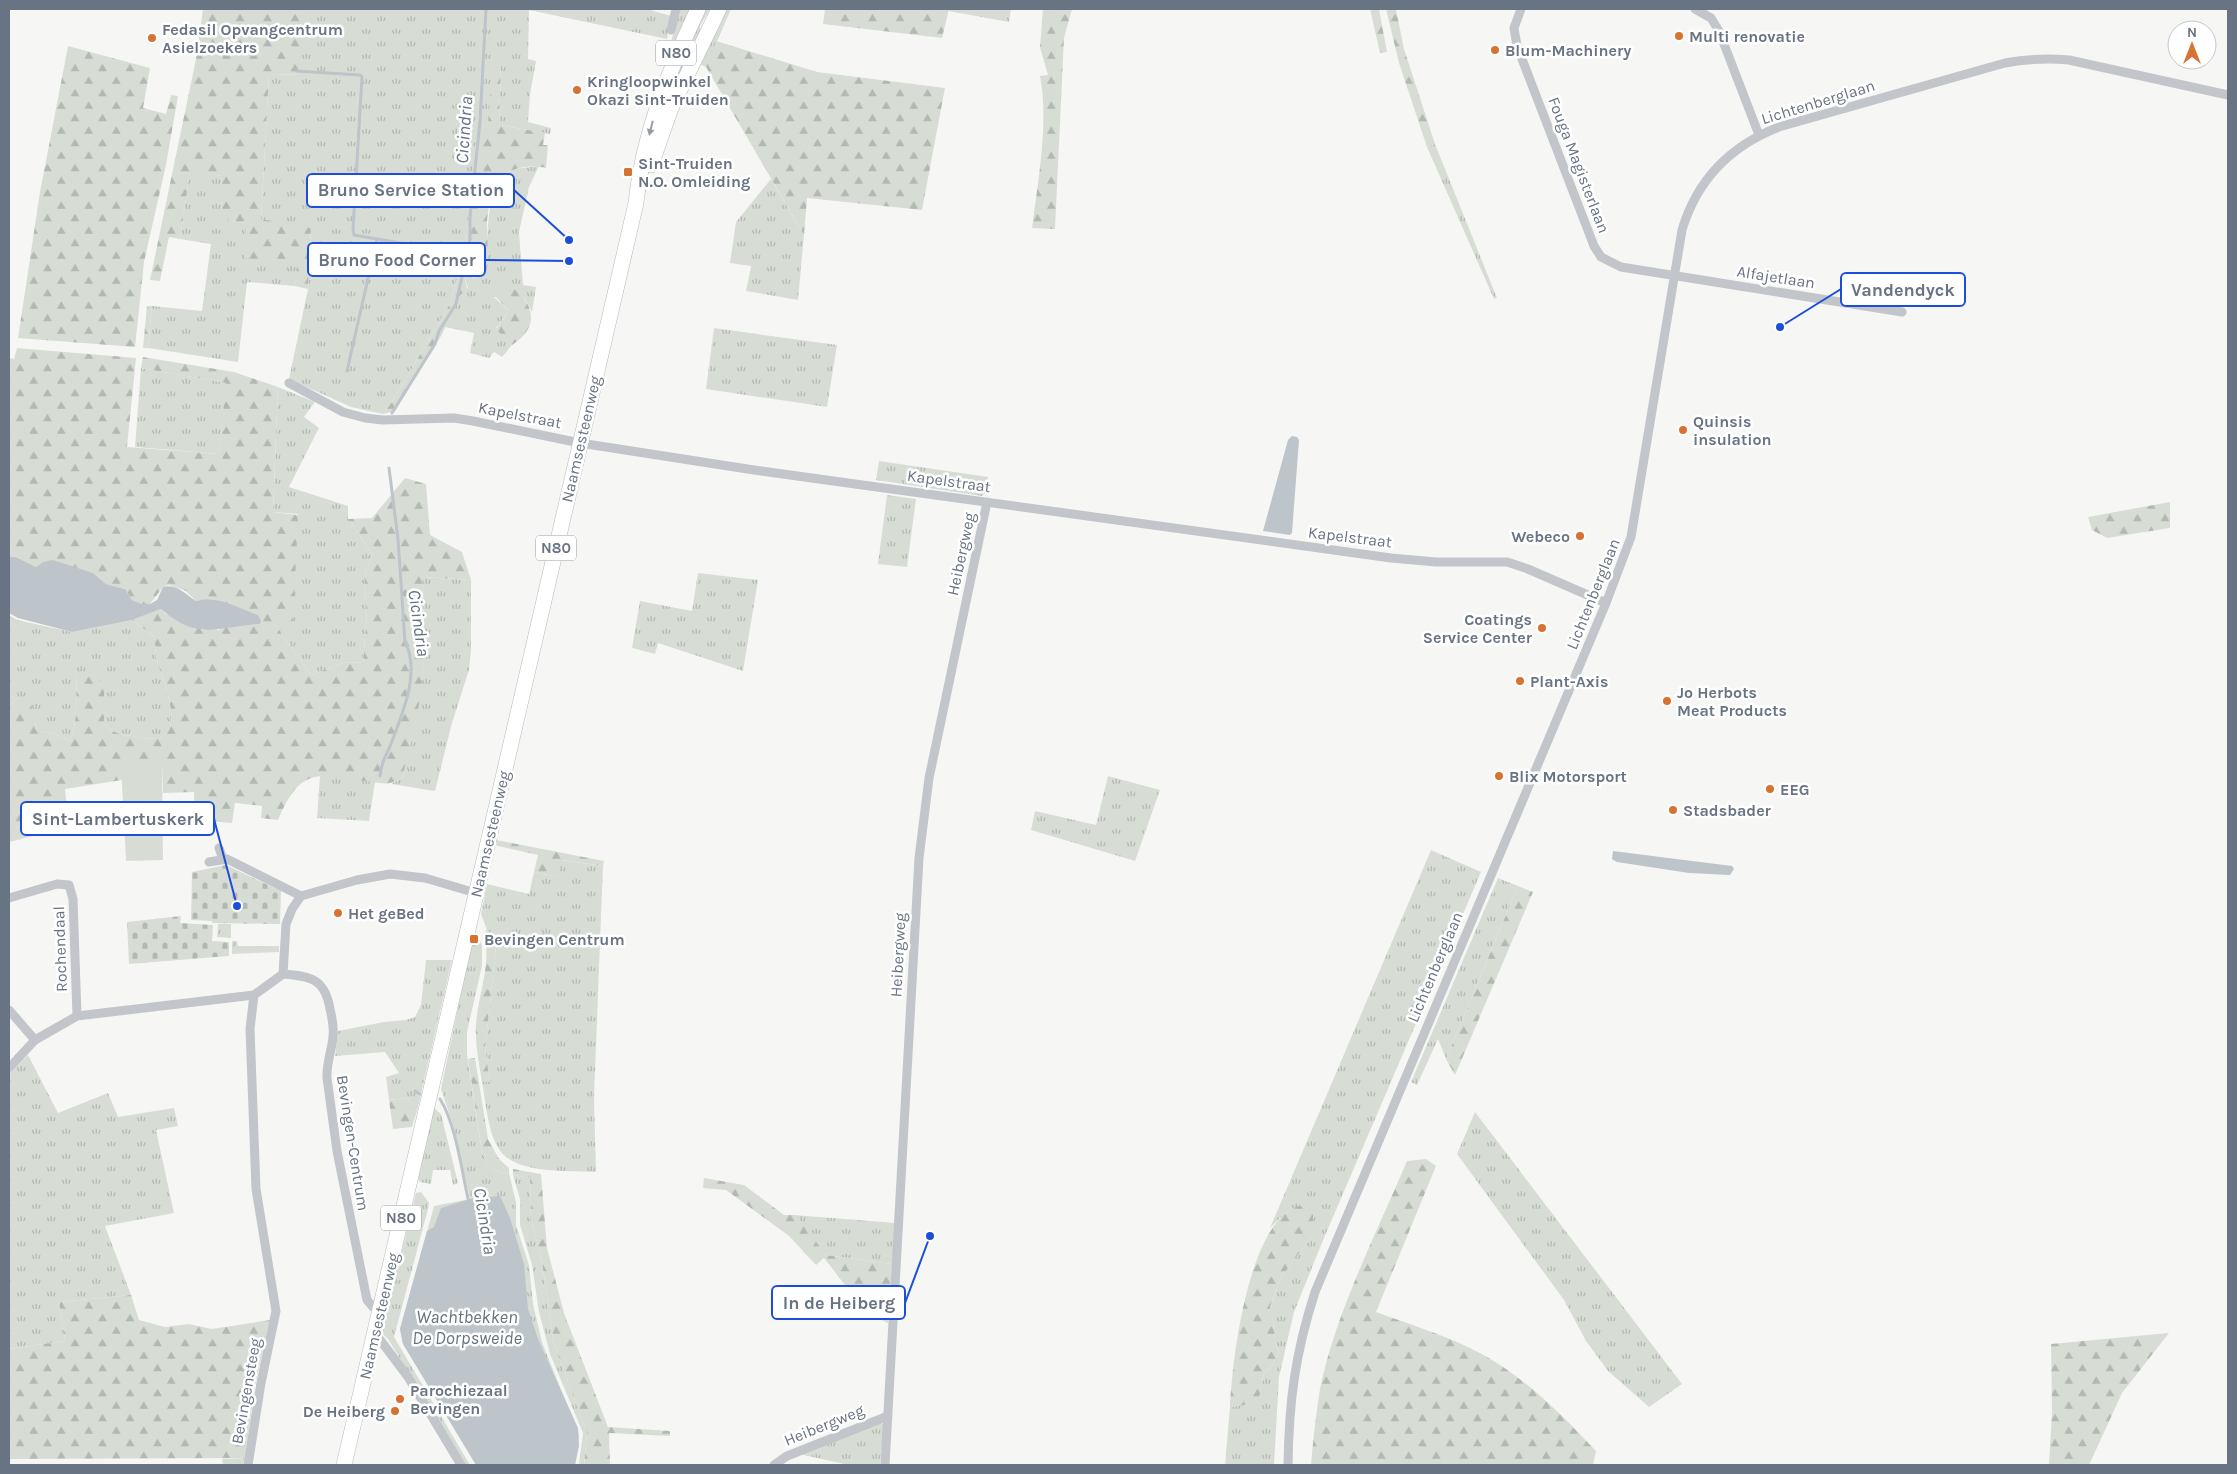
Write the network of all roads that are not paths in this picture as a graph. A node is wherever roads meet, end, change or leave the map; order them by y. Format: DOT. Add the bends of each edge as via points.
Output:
graph roads {
  1 [pos="676,9"];
  2 [pos="698,9"];
  3 [pos="1520,9"];
  4 [pos="1695,9"];
  5 [pos="716,11"];
  6 [pos="671,30"];
  7 [pos="2228,95"];
  8 [pos="1759,135"];
  9 [pos="636,203"];
  10 [pos="1675,276"];
  11 [pos="1902,312"];
  12 [pos="289,383"];
  13 [pos="580,443"];
  14 [pos="987,502"];
  15 [pos="1606,603"];
  16 [pos="219,848"];
  17 [pos="223,859"];
  18 [pos="209,862"];
  19 [pos="476,893"];
  20 [pos="301,896"];
  21 [pos="9,898"];
  22 [pos="283,974"];
  23 [pos="254,995"];
  24 [pos="9,1010"];
  25 [pos="77,1016"];
  26 [pos="35,1040"];
  27 [pos="9,1068"];
  28 [pos="380,1310"];
  29 [pos="375,1333"];
  30 [pos="888,1416"];
  31 [pos="248,1465"];
  32 [pos="344,1465"];
  33 [pos="461,1465"];
  34 [pos="774,1465"];
  35 [pos="885,1465"];
  36 [pos="1288,1465"];
  1 -- 6 [label="street"];
  2 -- 9 [label="main road, Naamsesteenweg / N80, one-way" via="674,58 659,100 639,178"];
  3 -- 10 [label="street, Fouga Magisterlaan" via="1514,38 1597,252 1621,267"];
  4 -- 8 [label="street" via="1707,15 1719,31"];
  5 -- 9 [label="main road, Naamsesteenweg / N80" via="672,108"];
  7 -- 8 [label="street, Lichtenberglaan" via="2069,60 2027,59"];
  8 -- 10 [label="street, Lichtenberglaan" via="1739,146 1719,164 1697,194 1682,230"];
  9 -- 13 [label="main road, Naamsesteenweg / N80"];
  10 -- 11 [label="street, Alfajetlaan"];
  10 -- 15 [label="street, Lichtenberglaan" via="1631,537"];
  12 -- 13 [label="street, Kapelstraat" via="343,412 365,418 454,418"];
  13 -- 14 [label="street, Kapelstraat"];
  13 -- 19 [label="main road, Naamsesteenweg / N80"];
  14 -- 15 [label="street, Kapelstraat" via="1391,558 1507,562"];
  14 -- 30 [label="street, Heibergweg" via="929,778 920,850"];
  15 -- 36 [label="street, Lichtenberglaan" via="1315,1292 1296,1359 1290,1395"];
  16 -- 17 [label="street"];
  17 -- 18 [label="street"];
  17 -- 20 [label="street" via="231,860"];
  19 -- 20 [label="street" via="425,878 390,874"];
  19 -- 28 [label="main road, Naamsesteenweg / N80"];
  20 -- 22 [label="street" via="286,924"];
  21 -- 25 [label="street, Rochendaal" via="57,884 69,885 73,899"];
  22 -- 23 [label="street"];
  22 -- 28 [label="street, Bevingen-Centrum" via="313,978 322,985 328,998 333,1034 327,1078 337,1151 367,1300"];
  23 -- 25 [label="street"];
  23 -- 31 [label="street, Bevingensteeg" via="250,1029 256,1189 276,1303"];
  24 -- 26 [label="street"];
  25 -- 26 [label="street"];
  26 -- 27 [label="street"];
  28 -- 29 [label="main road, Naamsesteenweg / N80"];
  29 -- 32 [label="main road, Naamsesteenweg / N80"];
  29 -- 33 [label="street" via="408,1377"];
  30 -- 34 [label="street, Heibergweg" via="787,1456"];
  30 -- 35 [label="street, Heibergweg"];
}
